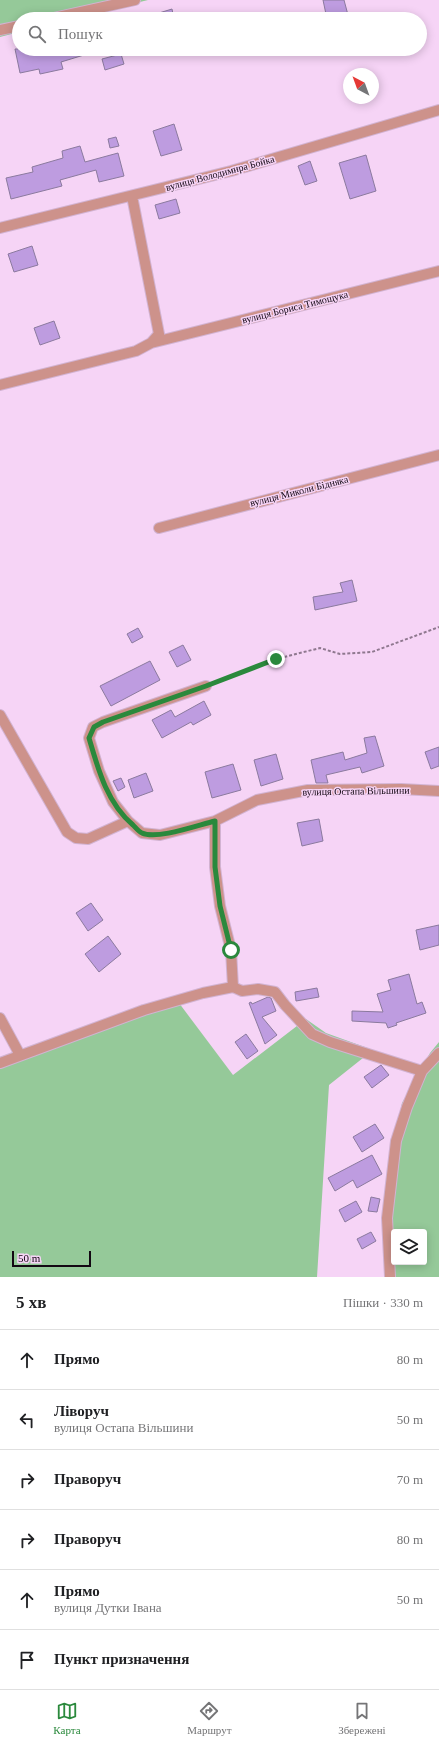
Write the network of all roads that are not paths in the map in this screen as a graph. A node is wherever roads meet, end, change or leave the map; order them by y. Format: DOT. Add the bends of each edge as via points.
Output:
graph roads {
  1 [pos="135,0"];
  2 [pos="81,12"];
  3 [pos="12,27"];
  4 [pos="0,30"];
  5 [pos="439,110"];
  6 [pos="132,196"];
  7 [pos="0,228"];
  8 [pos="439,271"];
  9 [pos="151,343"];
  10 [pos="0,385"];
  11 [pos="439,455"];
  12 [pos="159,528"];
  13 [pos="206,686"];
  14 [pos="0,715"];
  15 [pos="439,791"];
  16 [pos="128,821"];
  17 [pos="215,821"];
  18 [pos="233,987"];
  19 [pos="0,1018"];
  20 [pos="439,1052"];
  21 [pos="20,1055"];
  22 [pos="0,1063"];
  23 [pos="422,1071"];
  24 [pos="390,1277"];
  1 -- 2 [label="street"];
  3 -- 4 [label="street"];
  5 -- 6 [label="street, вулиця Володимира Бойка" via="232,171"];
  6 -- 7 [label="street, вулиця Володимира Бойка"];
  6 -- 9 [label="street" via="159,334"];
  8 -- 9 [label="street, вулиця Бориса Тимощука"];
  9 -- 10 [label="street, вулиця Бориса Тимощука" via="136,351"];
  11 -- 12 [label="street, вулиця Миколи Бідняка"];
  13 -- 16 [label="street" via="94,727 89,738 99,771 113,802"];
  14 -- 16 [label="street" via="67,832 76,838 88,839"];
  15 -- 17 [label="street, вулиця Остапа Вільшини" via="401,788 308,790 256,800"];
  16 -- 17 [label="street, вулиця Остапа Вільшини" via="142,833 160,835"];
  17 -- 18 [label="street" via="215,867 220,906 231,950"];
  18 -- 21 [label="street" via="144,1010"];
  18 -- 23 [label="street" via="242,992 258,989 275,992 312,1034"];
  19 -- 21 [label="street"];
  20 -- 23 [label="street"];
  21 -- 22 [label="street"];
  23 -- 24 [label="street" via="396,1142 387,1218"];
}
